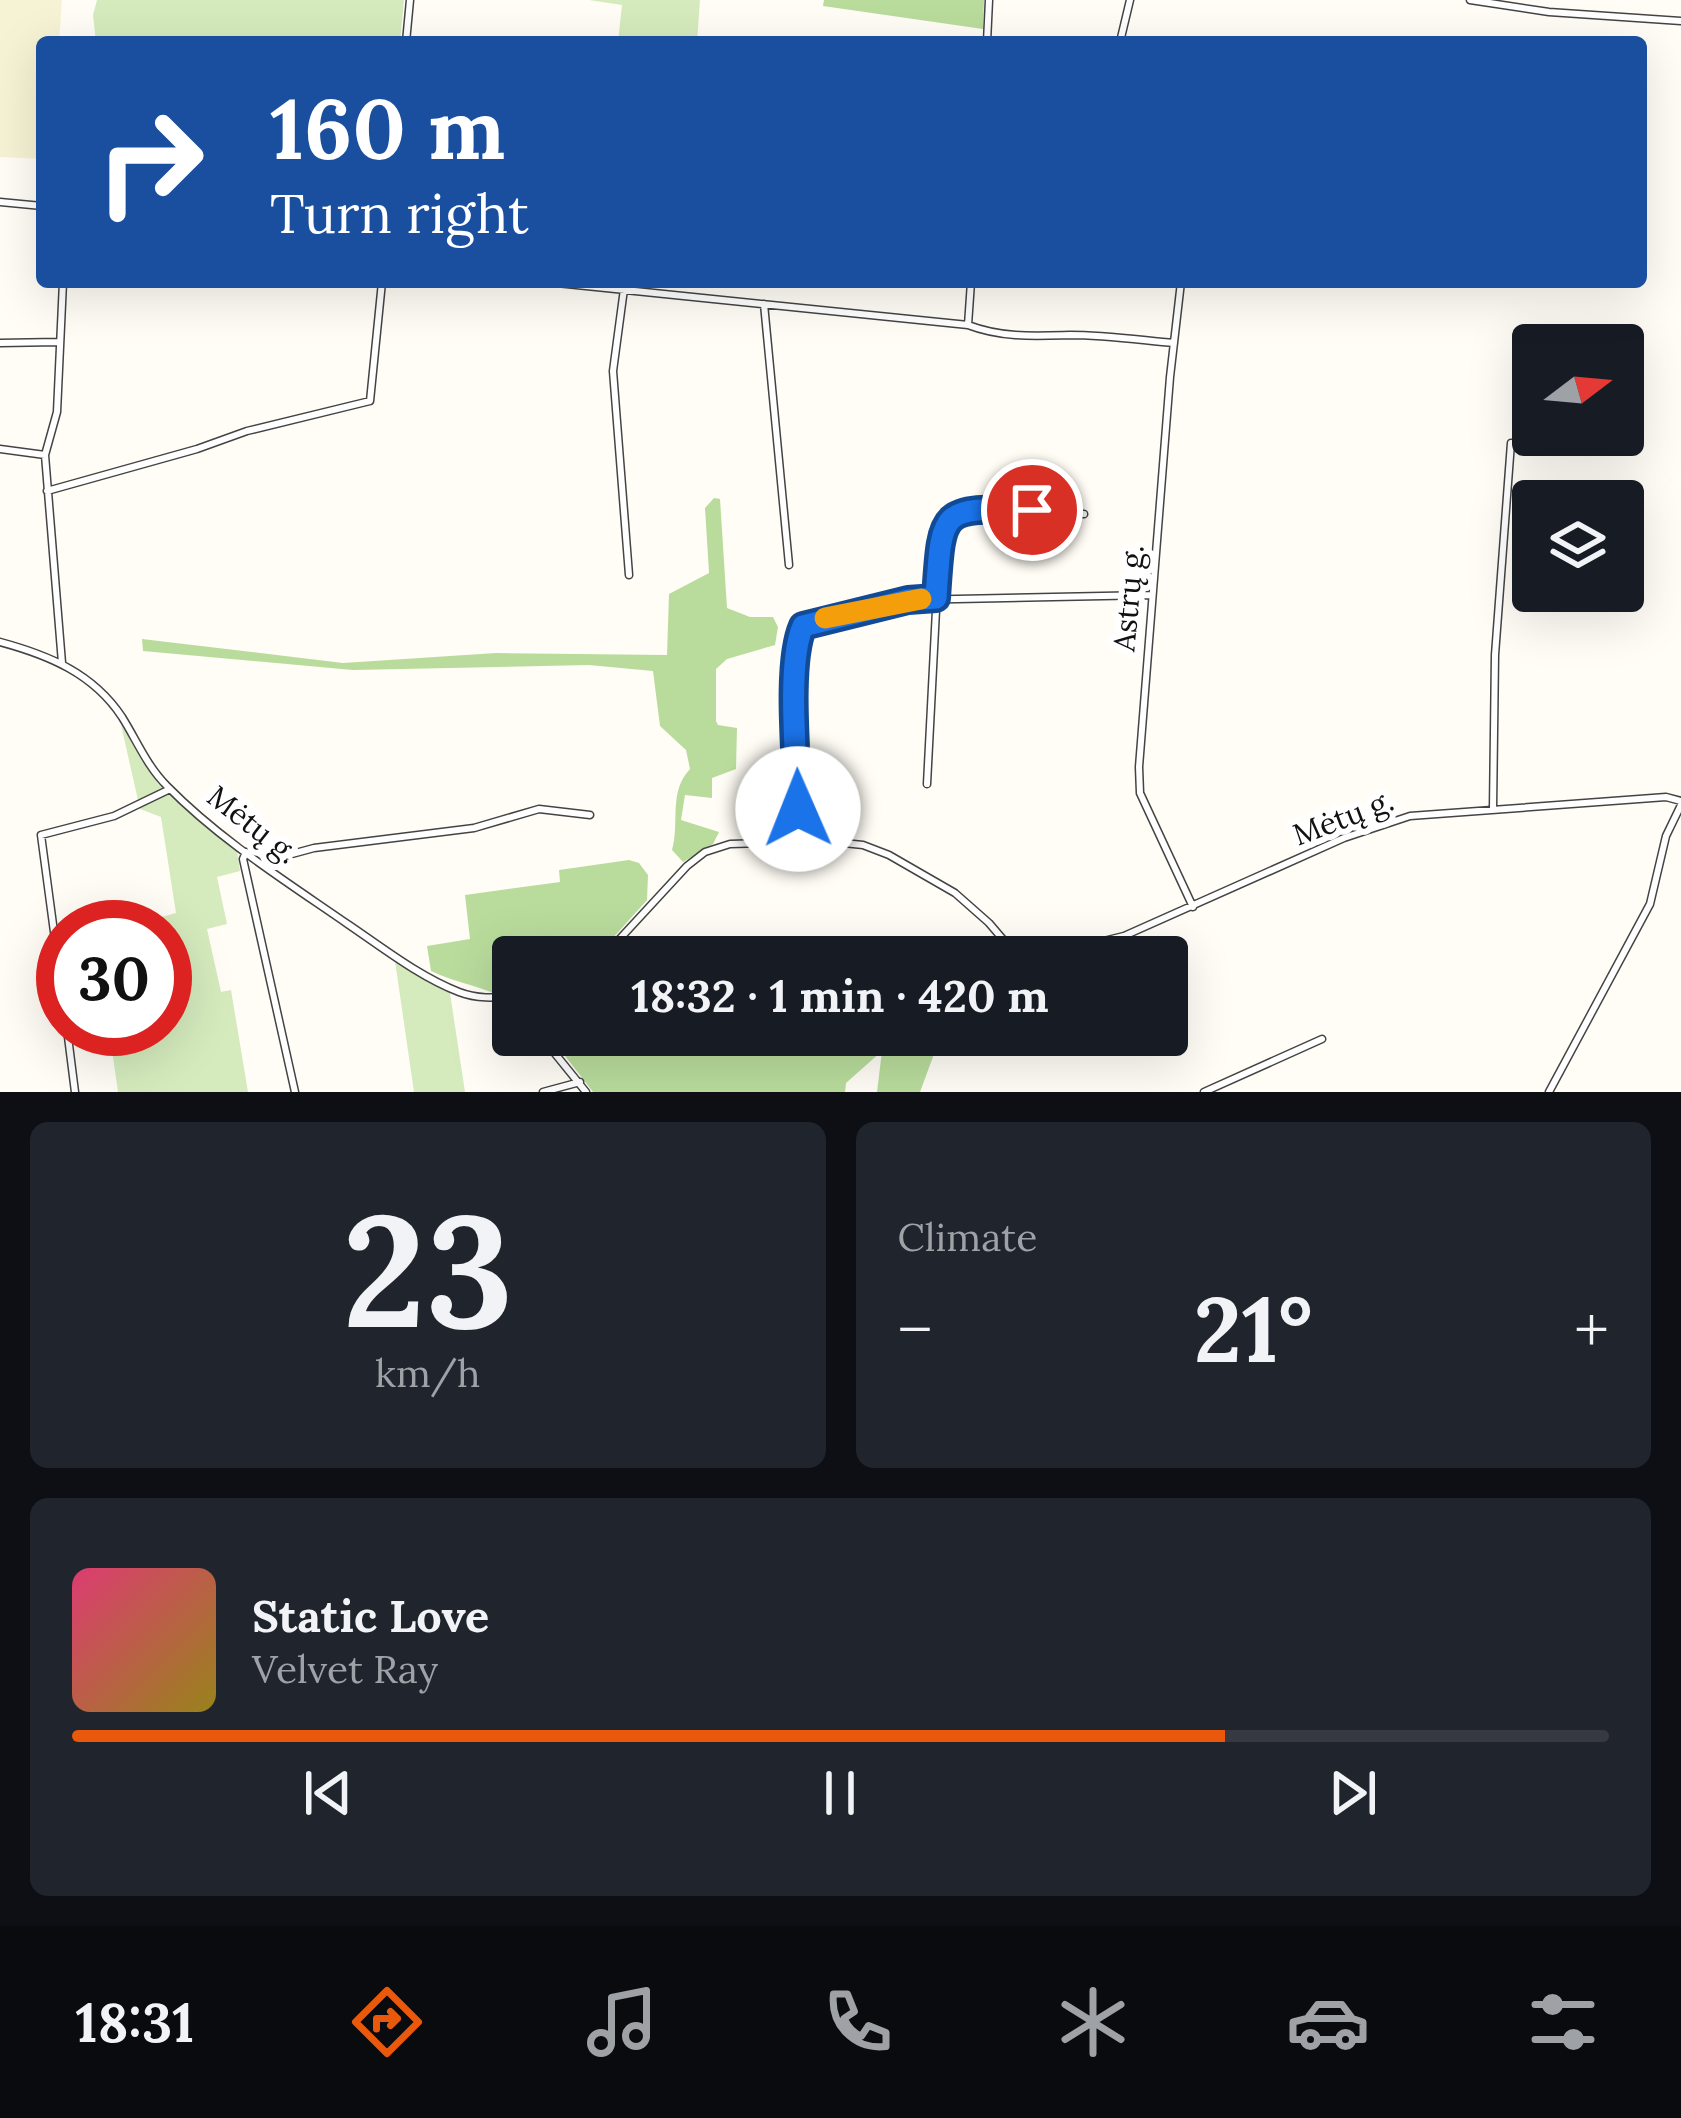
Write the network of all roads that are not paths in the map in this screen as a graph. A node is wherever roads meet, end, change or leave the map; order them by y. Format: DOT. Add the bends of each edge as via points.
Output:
graph roads {
  1 [pos="410,0"];
  2 [pos="989,0"];
  3 [pos="1130,0"];
  4 [pos="1470,0"];
  5 [pos="1681,21"];
  6 [pos="407,36"];
  7 [pos="987,36"];
  8 [pos="1121,36"];
  9 [pos="0,202"];
  10 [pos="36,205"];
  11 [pos="63,288"];
  12 [pos="381,288"];
  13 [pos="613,288"];
  14 [pos="971,288"];
  15 [pos="1180,288"];
  16 [pos="624,290"];
  17 [pos="764,304"];
  18 [pos="968,325"];
  19 [pos="58,342"];
  20 [pos="0,343"];
  21 [pos="1174,343"];
  22 [pos="1511,443"];
  23 [pos="0,449"];
  24 [pos="45,455"];
  25 [pos="47,491"];
  26 [pos="1084,514"];
  27 [pos="788,565"];
  28 [pos="629,575"];
  29 [pos="1152,595"];
  30 [pos="936,598"];
  31 [pos="0,641"];
  32 [pos="62,663"];
  33 [pos="927,784"];
  34 [pos="170,789"];
  35 [pos="1681,803"];
  36 [pos="1493,809"];
  37 [pos="590,815"];
  38 [pos="799,843"];
  39 [pos="246,852"];
  40 [pos="268,867"];
  41 [pos="50,900"];
  42 [pos="1193,908"];
  43 [pos="622,936"];
  44 [pos="1000,936"];
  45 [pos="1124,936"];
  46 [pos="492,998"];
  47 [pos="1322,1040"];
  48 [pos="70,1056"];
  49 [pos="558,1056"];
  50 [pos="580,1082"];
  51 [pos="75,1092"];
  52 [pos="295,1092"];
  53 [pos="543,1092"];
  54 [pos="586,1092"];
  55 [pos="1204,1092"];
  56 [pos="1549,1092"];
  1 -- 6 [label="street"];
  2 -- 7 [label="street"];
  3 -- 8 [label="street"];
  4 -- 5 [label="street"];
  9 -- 10 [label="street"];
  11 -- 19 [label="street"];
  12 -- 25 [label="street" via="370,401"];
  13 -- 16 [label="street"];
  14 -- 18 [label="street"];
  15 -- 21 [label="street, Astrų g."];
  16 -- 17 [label="street"];
  16 -- 28 [label="street" via="613,371"];
  17 -- 18 [label="street"];
  17 -- 27 [label="street"];
  18 -- 21 [label="street" via="1041,338"];
  19 -- 20 [label="street"];
  19 -- 24 [label="street" via="57,412"];
  21 -- 29 [label="street, Astrų g."];
  22 -- 36 [label="street"];
  23 -- 24 [label="street"];
  24 -- 25 [label="street"];
  25 -- 32 [label="street"];
  26 -- 30 [label="street" via="956,514 941,532"];
  29 -- 30 [label="street"];
  29 -- 42 [label="street, Astrų g." via="1141,793"];
  30 -- 33 [label="street"];
  30 -- 38 [label="street" via="811,622 800,632"];
  31 -- 32 [label="street, Mėtų g."];
  32 -- 34 [label="street, Mėtų g." via="112,704"];
  34 -- 39 [label="street, Mėtų g."];
  34 -- 41 [label="street" via="114,817 41,836"];
  35 -- 36 [label="street, Mėtų g." via="1666,797"];
  35 -- 56 [label="street" via="1650,904"];
  36 -- 42 [label="street, Mėtų g." via="1378,826"];
  37 -- 40 [label="street" via="539,809 474,828 314,848"];
  38 -- 43 [label="street" via="705,852"];
  38 -- 44 [label="street" via="838,841 889,854 955,893"];
  39 -- 40 [label="street, Mėtų g."];
  39 -- 52 [label="street"];
  40 -- 46 [label="street, Mėtų g." via="449,988"];
  42 -- 45 [label="street, Mėtų g."];
  47 -- 55 [label="street"];
  48 -- 51 [label="street"];
  49 -- 50 [label="street"];
  50 -- 53 [label="street"];
  50 -- 54 [label="street"];
}
